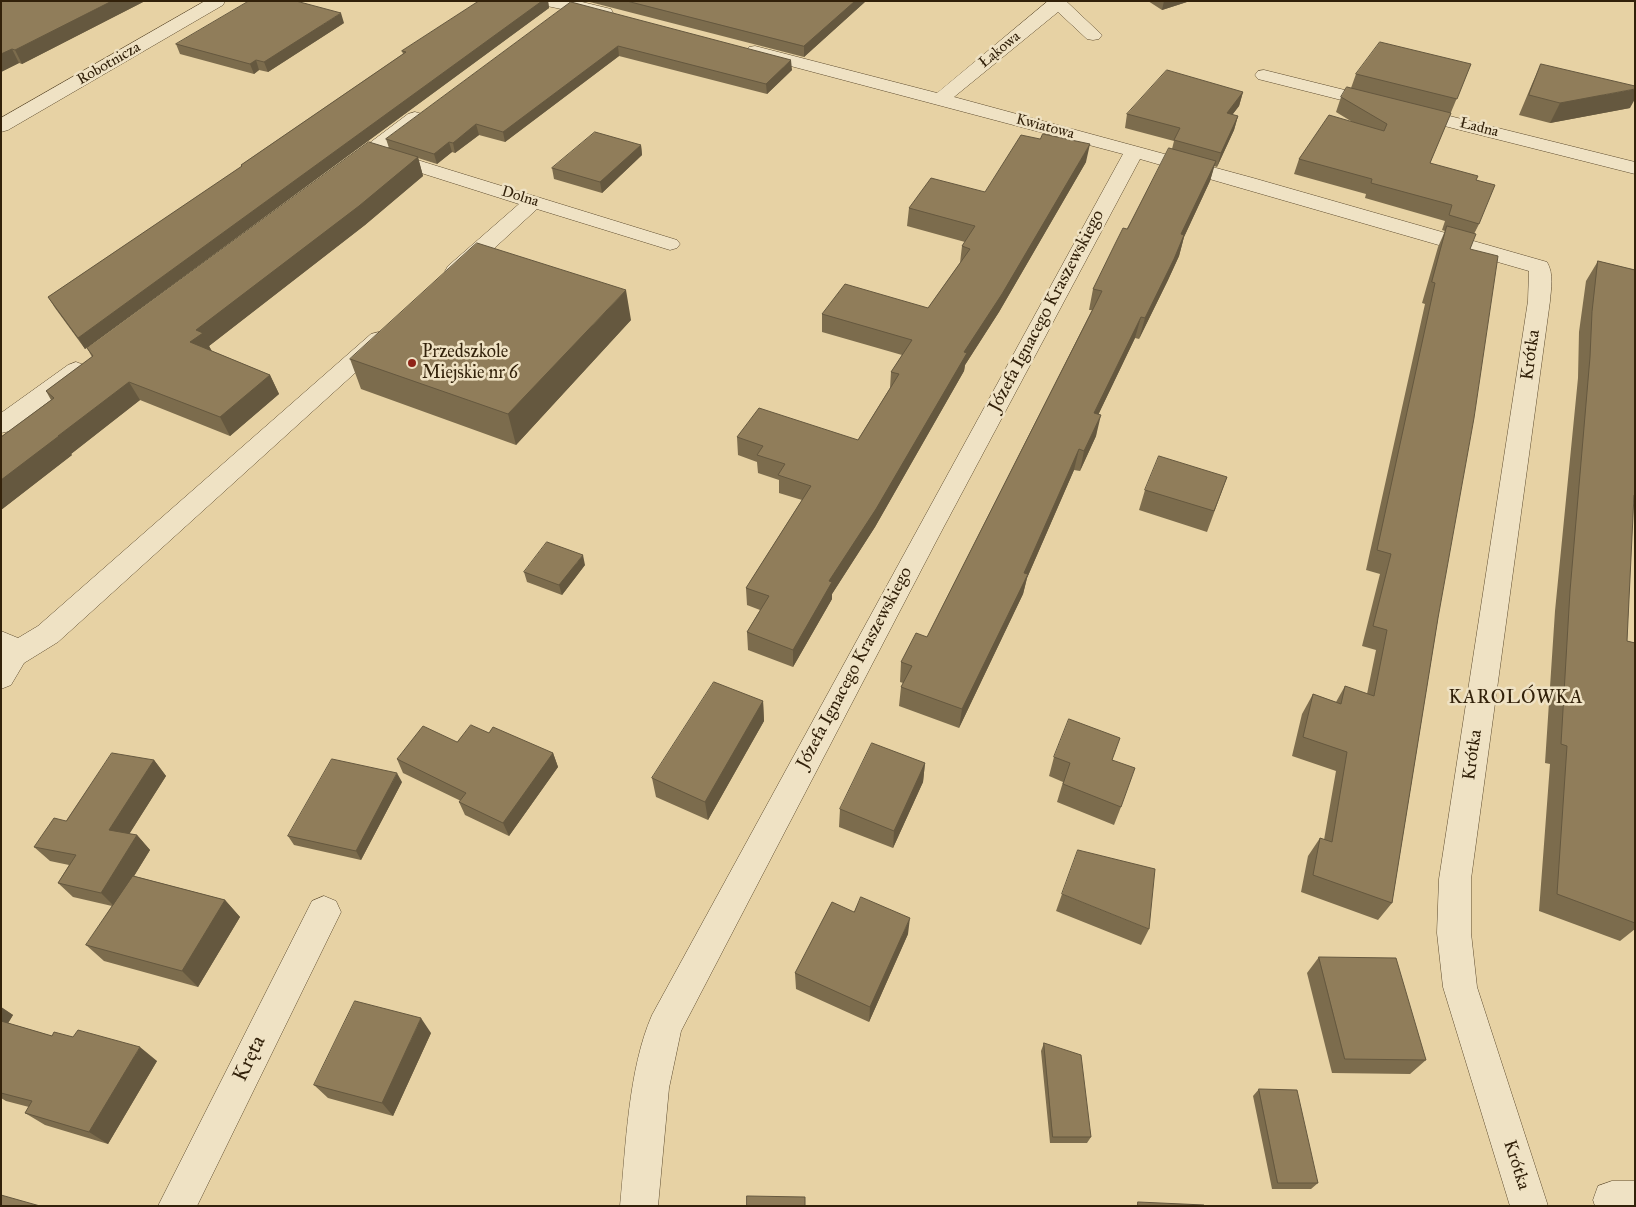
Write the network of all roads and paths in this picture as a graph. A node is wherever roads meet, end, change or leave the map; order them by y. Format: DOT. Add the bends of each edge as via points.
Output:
graph roads {
  1 [pos="217,1"];
  2 [pos="548,1"];
  3 [pos="1057,2"];
  4 [pos="569,4"];
  5 [pos="626,18"];
  6 [pos="545,22"];
  7 [pos="1093,35"];
  8 [pos="741,48"];
  9 [pos="1264,75"];
  10 [pos="940,98"];
  11 [pos="434,104"];
  12 [pos="1,126"];
  13 [pos="370,151"];
  14 [pos="1134,151"];
  15 [pos="1635,168"];
  16 [pos="337,176"];
  17 [pos="534,201"];
  18 [pos="670,244"];
  19 [pos="1539,267"];
  20 [pos="441,285"];
  21 [pos="396,324"];
  22 [pos="89,360"];
  23 [pos="1,425"];
  24 [pos="5,658"];
  25 [pos="324,912"];
  26 [pos="177,1206"];
  27 [pos="639,1206"];
  28 [pos="1529,1206"];
  1 -- 12 [label="street, Robotnicza"];
  2 -- 4 [label="street"];
  3 -- 7 [label="street"];
  3 -- 10 [label="street, Łąkowa"];
  4 -- 5 [label="street"];
  4 -- 6 [label="street"];
  8 -- 10 [label="street, Kwiatowa"];
  9 -- 15 [label="street, Ładna"];
  10 -- 14 [label="street, Kwiatowa"];
  11 -- 13 [label="street"];
  13 -- 16 [label="street"];
  13 -- 17 [label="street, Dolna"];
  14 -- 19 [label="street, Kwiatowa"];
  14 -- 27 [label="street, Józefa Ignacego Kraszewskiego" via="664,1027 651,1088"];
  17 -- 18 [label="street, Dolna"];
  17 -- 20 [label="street"];
  19 -- 28 [label="street, Krótka" via="1539,301 1455,879 1453,926 1462,996"];
  21 -- 24 [label="street" via="48,634"];
  22 -- 23 [label="street"];
  25 -- 26 [label="street, Kręta"];
}
